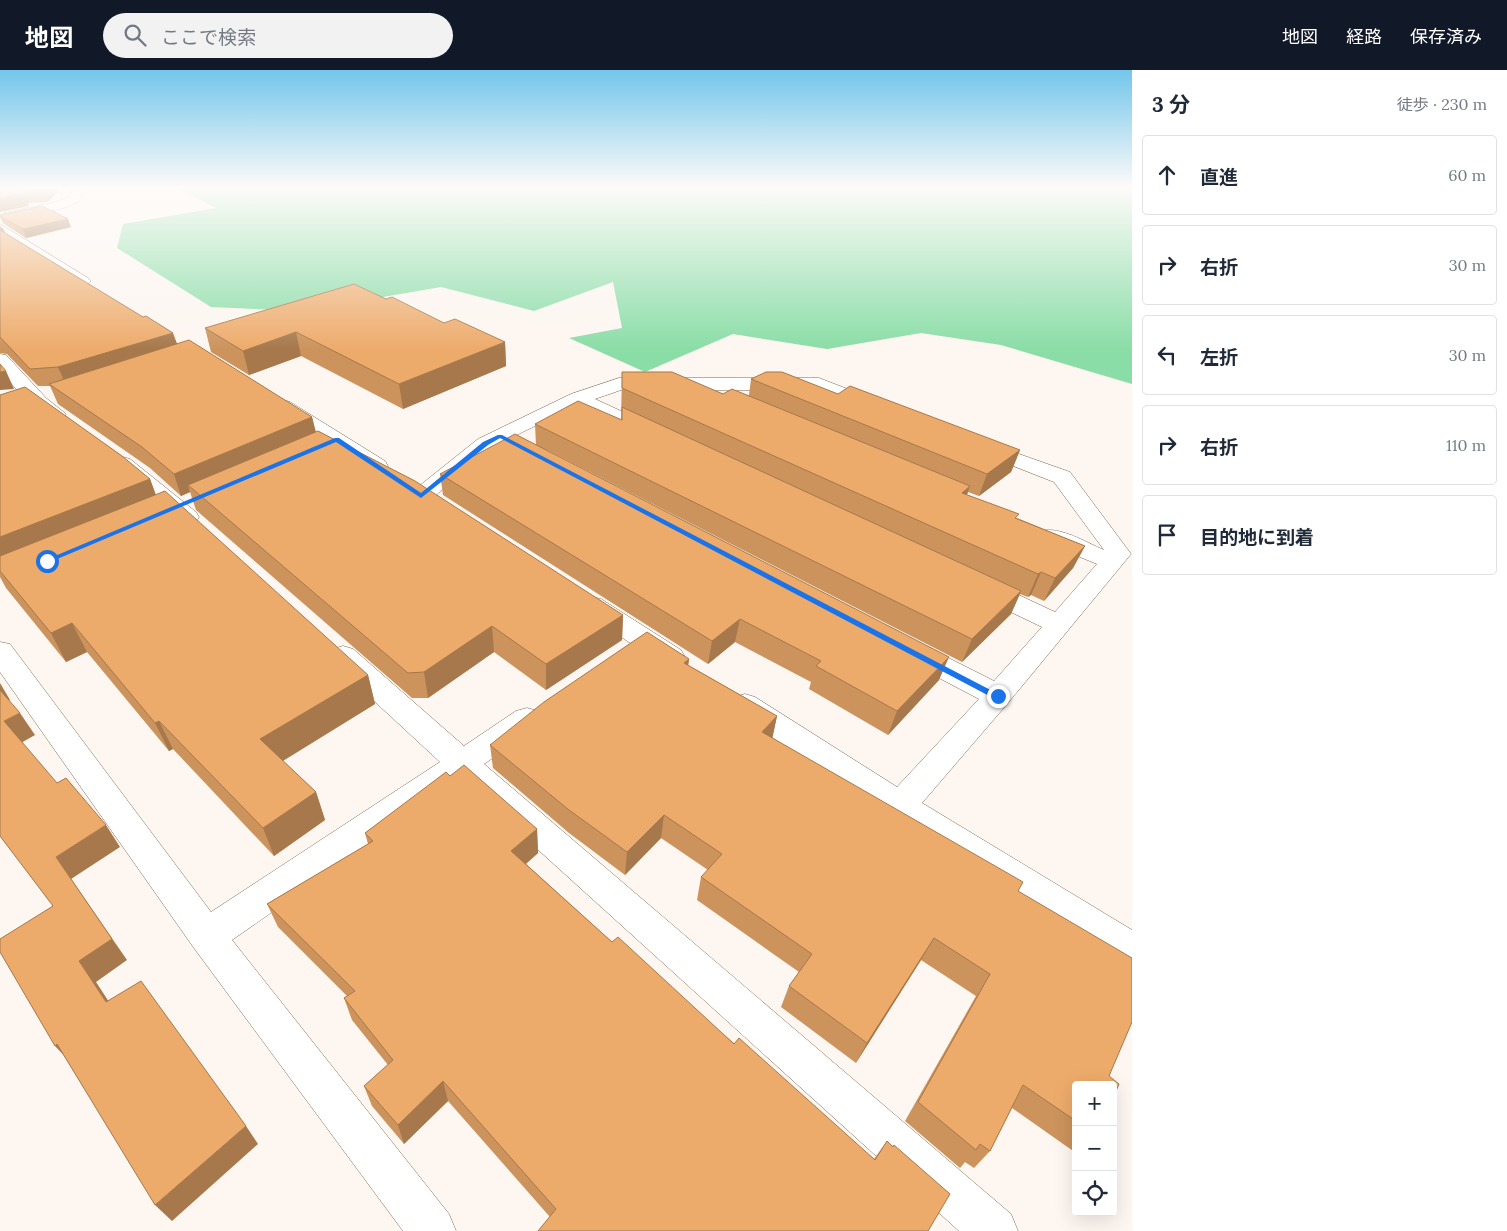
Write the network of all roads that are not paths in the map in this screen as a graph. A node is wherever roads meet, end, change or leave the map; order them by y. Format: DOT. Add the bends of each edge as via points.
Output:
graph roads {
  1 [pos="21,241"];
  2 [pos="102,293"];
  3 [pos="0,359"];
  4 [pos="696,386"];
  5 [pos="262,393"];
  6 [pos="578,398"];
  7 [pos="741,405"];
  8 [pos="891,412"];
  9 [pos="500,436"];
  10 [pos="337,439"];
  11 [pos="963,439"];
  12 [pos="676,444"];
  13 [pos="526,450"];
  14 [pos="310,451"];
  15 [pos="1031,528"];
  16 [pos="207,534"];
  17 [pos="1112,562"];
  18 [pos="961,578"];
  19 [pos="570,592"];
  20 [pos="1059,625"];
  21 [pos="323,639"];
  22 [pos="893,642"];
  23 [pos="0,651"];
  24 [pos="694,672"];
  25 [pos="727,693"];
  26 [pos="998,696"];
  27 [pos="549,704"];
  28 [pos="462,763"];
  29 [pos="900,806"];
  30 [pos="207,936"];
  31 [pos="1132,951"];
  32 [pos="432,1231"];
  33 [pos="994,1231"];
  1 -- 2 [label="street"];
  3 -- 16 [label="street" via="40,401 141,475"];
  4 -- 6 [label="street" via="619,384"];
  4 -- 7 [label="street"];
  4 -- 8 [label="street" via="819,384"];
  5 -- 10 [label="street"];
  6 -- 9 [label="street"];
  6 -- 12 [label="street"];
  9 -- 10 [label="street" via="486,443 430,501"];
  9 -- 13 [label="street"];
  10 -- 14 [label="street"];
  11 -- 17 [label="street" via="1062,477 1119,554"];
  15 -- 17 [label="street"];
  17 -- 20 [label="street"];
  18 -- 20 [label="street"];
  19 -- 24 [label="street" via="633,648"];
  20 -- 26 [label="street"];
  21 -- 28 [label="street"];
  22 -- 26 [label="street"];
  23 -- 30 [label="street"];
  25 -- 29 [label="street"];
  26 -- 29 [label="street"];
  27 -- 28 [label="street"];
  28 -- 30 [label="street"];
  28 -- 33 [label="street"];
  29 -- 31 [label="street"];
  30 -- 32 [label="street"];
}
